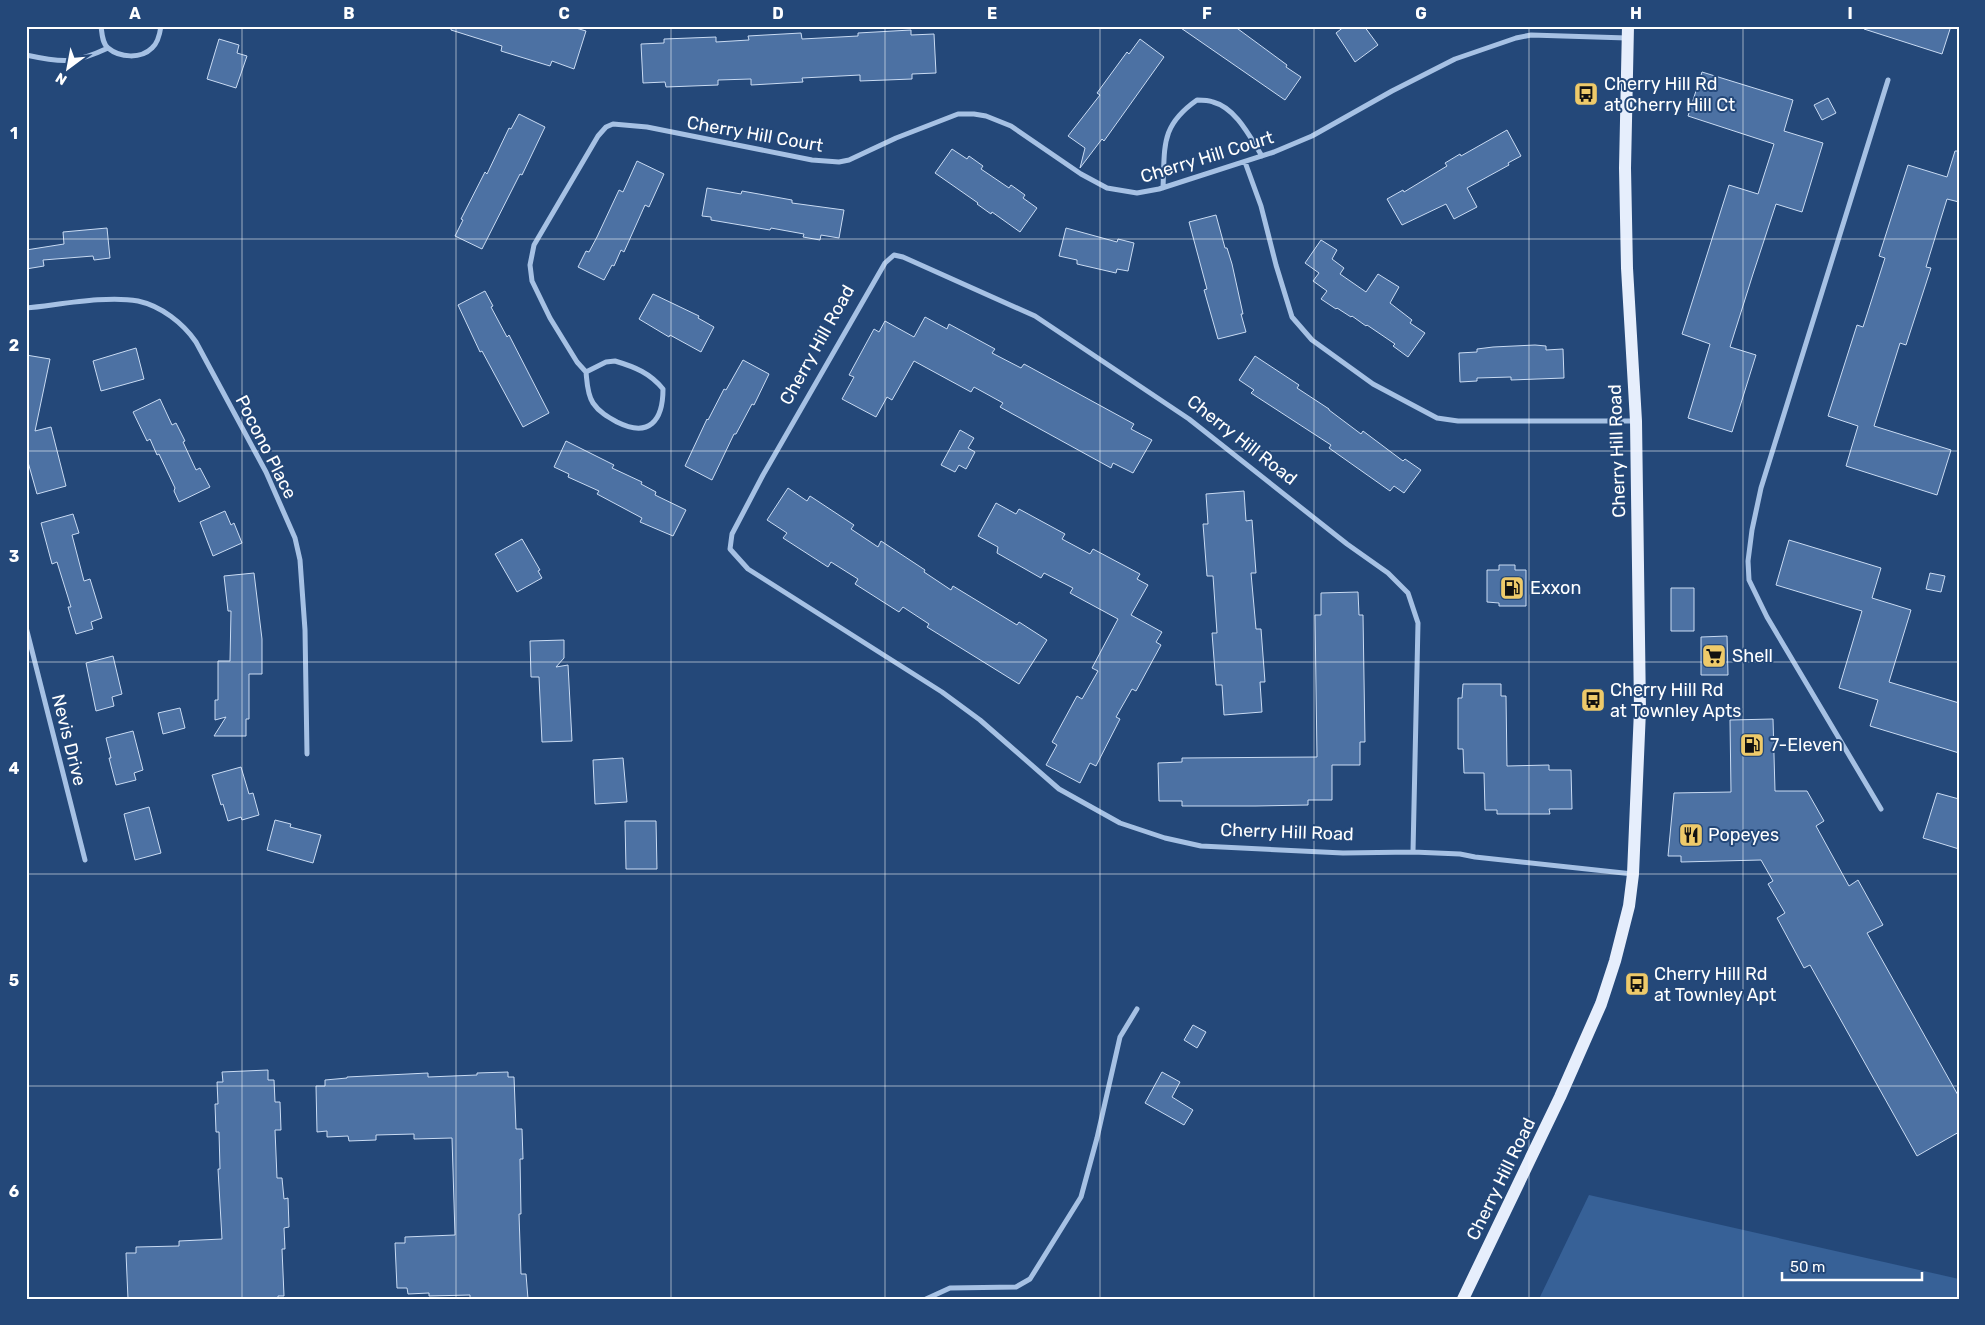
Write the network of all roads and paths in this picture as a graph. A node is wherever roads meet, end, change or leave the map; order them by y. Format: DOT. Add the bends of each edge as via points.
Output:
graph roads {
  1 [pos="101,26"];
  2 [pos="161,26"];
  3 [pos="1628,32"];
  4 [pos="108,48"];
  5 [pos="26,54"];
  6 [pos="1888,80"];
  7 [pos="1262,156"];
  8 [pos="1245,162"];
  9 [pos="1163,188"];
  10 [pos="26,308"];
  11 [pos="586,372"];
  12 [pos="1636,421"];
  13 [pos="26,627"];
  14 [pos="307,754"];
  15 [pos="1881,809"];
  16 [pos="1413,852"];
  17 [pos="85,860"];
  18 [pos="1633,874"];
  19 [pos="1137,1009"];
  20 [pos="926,1299"];
  21 [pos="1463,1299"];
  1 -- 4 [label="street"];
  2 -- 4 [label="street" via="152,48 135,56 123,56"];
  3 -- 7 [label="street, Cherry Hill Court" via="1516,38 1455,59 1312,136"];
  3 -- 12 [label="main road, Cherry Hill Road" via="1627,268"];
  4 -- 5 [label="street" via="86,58 68,61"];
  6 -- 15 [label="street" via="1761,488 1748,561 1749,580 1767,617"];
  7 -- 8 [label="street, Cherry Hill Court"];
  7 -- 9 [label="street" via="1236,116 1214,102 1197,100 1177,117 1165,141"];
  8 -- 9 [label="street, Cherry Hill Court"];
  8 -- 12 [label="street" via="1261,206 1292,317 1312,340 1373,384 1437,418"];
  9 -- 11 [label="street, Cherry Hill Court" via="1137,193 1107,188 1011,126 974,114 958,114 840,162 812,160 647,127 613,124 606,127 594,142 534,245 530,264 532,281 550,318 576,362"];
  10 -- 14 [label="street, Pocono Place" via="103,300 138,301 172,318 186,328 196,342 266,472 295,538 300,560 305,630"];
  11 -- 11 [label="street, Cherry Hill Court" via="592,402 604,415 635,428 650,426 656,420 662,406 663,389 653,377 615,361"];
  12 -- 18 [label="main road, Cherry Hill Road" via="1640,710"];
  13 -- 17 [label="street, Nevis Drive"];
  16 -- 16 [label="street, Cherry Hill Road" via="1343,853 1201,846 1120,823 1059,789 980,720 942,692 748,569 730,549 732,534 792,425 885,263 894,255 1035,316 1189,419 1388,573 1408,593 1418,623"];
  16 -- 18 [label="street, Cherry Hill Road" via="1460,854"];
  18 -- 21 [label="main road, Cherry Hill Road" via="1629,906 1601,1004"];
  19 -- 20 [label="street" via="1120,1037 1081,1197 1030,1279 1016,1287 950,1288"];
}
